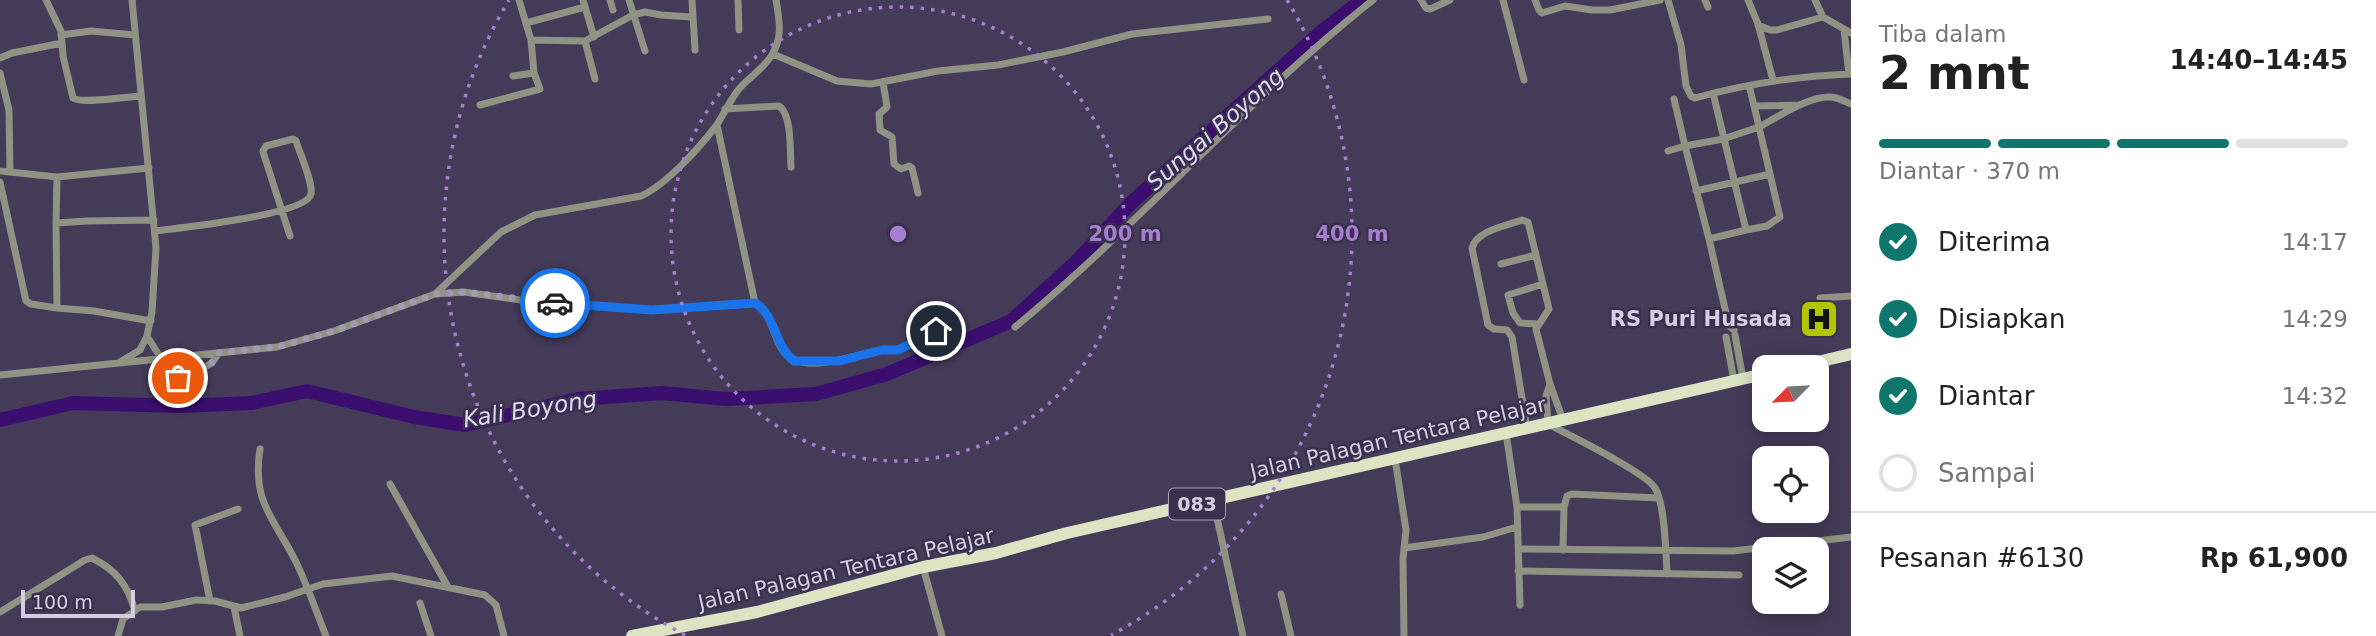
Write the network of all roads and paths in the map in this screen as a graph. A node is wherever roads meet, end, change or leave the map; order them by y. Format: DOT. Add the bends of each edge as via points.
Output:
graph roads {
  1 [pos="46,0"];
  2 [pos="132,0"];
  3 [pos="519,0"];
  4 [pos="610,0"];
  5 [pos="629,0"];
  6 [pos="692,0"];
  7 [pos="738,0"];
  8 [pos="776,0"];
  9 [pos="1373,0"];
  10 [pos="1422,0"];
  11 [pos="1450,0"];
  12 [pos="1503,0"];
  13 [pos="1535,0"];
  14 [pos="1660,0"];
  15 [pos="1668,0"];
  16 [pos="1748,0"];
  17 [pos="1815,0"];
  18 [pos="584,3"];
  19 [pos="613,10"];
  20 [pos="633,15"];
  21 [pos="692,17"];
  22 [pos="1823,18"];
  23 [pos="1268,19"];
  24 [pos="526,23"];
  25 [pos="1758,24"];
  26 [pos="739,30"];
  27 [pos="1848,32"];
  28 [pos="135,35"];
  29 [pos="594,37"];
  30 [pos="62,39"];
  31 [pos="531,40"];
  32 [pos="585,41"];
  33 [pos="695,50"];
  34 [pos="645,51"];
  35 [pos="773,54"];
  36 [pos="0,58"];
  37 [pos="0,73"];
  38 [pos="534,73"];
  39 [pos="1850,74"];
  40 [pos="513,76"];
  41 [pos="595,79"];
  42 [pos="1524,80"];
  43 [pos="1773,80"];
  44 [pos="883,82"];
  45 [pos="1751,89"];
  46 [pos="141,96"];
  47 [pos="1714,97"];
  48 [pos="1674,99"];
  49 [pos="1851,104"];
  50 [pos="480,105"];
  51 [pos="1800,105"];
  52 [pos="1754,106"];
  53 [pos="725,108"];
  54 [pos="717,125"];
  55 [pos="1759,127"];
  56 [pos="1723,139"];
  57 [pos="1685,146"];
  58 [pos="1668,151"];
  59 [pos="791,167"];
  60 [pos="149,168"];
  61 [pos="0,171"];
  62 [pos="10,172"];
  63 [pos="1770,174"];
  64 [pos="57,177"];
  65 [pos="1733,181"];
  66 [pos="0,182"];
  67 [pos="1696,191"];
  68 [pos="918,193"];
  69 [pos="281,210"];
  70 [pos="154,220"];
  71 [pos="57,223"];
  72 [pos="0,229"];
  73 [pos="10,229"];
  74 [pos="1745,230"];
  75 [pos="155,231"];
  76 [pos="289,236"];
  77 [pos="1709,239"];
  78 [pos="1536,256"];
  79 [pos="1501,264"];
  80 [pos="1543,284"];
  81 [pos="435,294"];
  82 [pos="1851,296"];
  83 [pos="1820,298"];
  84 [pos="755,303"];
  85 [pos="57,308"];
  86 [pos="151,321"];
  87 [pos="1538,324"];
  88 [pos="1015,327"];
  89 [pos="936,331"];
  90 [pos="147,336"];
  91 [pos="218,353"];
  92 [pos="1851,354"];
  93 [pos="1829,359"];
  94 [pos="162,360"];
  95 [pos="115,365"];
  96 [pos="0,375"];
  97 [pos="1752,377"];
  98 [pos="1739,380"];
  99 [pos="174,384"];
  100 [pos="1550,384"];
  101 [pos="1563,420"];
  102 [pos="1548,424"];
  103 [pos="1527,430"];
  104 [pos="1506,433"];
  105 [pos="260,449"];
  106 [pos="1395,458"];
  107 [pos="390,484"];
  108 [pos="1659,498"];
  109 [pos="1213,500"];
  110 [pos="1517,507"];
  111 [pos="1564,507"];
  112 [pos="238,509"];
  113 [pos="1517,527"];
  114 [pos="1851,537"];
  115 [pos="1404,548"];
  116 [pos="1519,550"];
  117 [pos="1563,550"];
  118 [pos="1666,550"];
  119 [pos="923,567"];
  120 [pos="1518,571"];
  121 [pos="1667,574"];
  122 [pos="1739,575"];
  123 [pos="448,587"];
  124 [pos="306,589"];
  125 [pos="1281,594"];
  126 [pos="209,601"];
  127 [pos="420,603"];
  128 [pos="1520,605"];
  129 [pos="234,607"];
  130 [pos="135,611"];
  131 [pos="0,612"];
  132 [pos="674,632"];
  133 [pos="118,636"];
  134 [pos="240,636"];
  135 [pos="326,636"];
  136 [pos="431,636"];
  137 [pos="504,636"];
  138 [pos="632,636"];
  139 [pos="942,636"];
  140 [pos="1243,636"];
  141 [pos="1291,636"];
  142 [pos="1404,636"];
  1 -- 30 [label="street"];
  2 -- 28 [label="street"];
  3 -- 24 [label="street"];
  4 -- 19 [label="street"];
  5 -- 20 [label="street"];
  6 -- 21 [label="street"];
  7 -- 26 [label="street"];
  8 -- 35 [label="street" via="781,30"];
  9 -- 88 [label="street" via="1301,58 1118,238"];
  10 -- 11 [label="street" via="1430,9"];
  12 -- 42 [label="street"];
  13 -- 14 [label="street" via="1542,13 1569,6 1610,10"];
  15 -- 43 [label="street" via="1691,96"];
  16 -- 25 [label="street"];
  17 -- 22 [label="street"];
  18 -- 24 [label="street"];
  18 -- 29 [label="street"];
  20 -- 21 [label="street"];
  20 -- 29 [label="street"];
  20 -- 34 [label="street"];
  21 -- 33 [label="street"];
  22 -- 25 [label="street" via="1777,30"];
  22 -- 27 [label="street"];
  23 -- 44 [label="street" via="1132,34 998,65"];
  24 -- 31 [label="street"];
  25 -- 43 [label="street"];
  27 -- 39 [label="street"];
  28 -- 30 [label="street" via="91,31"];
  28 -- 46 [label="street"];
  29 -- 32 [label="street"];
  30 -- 36 [label="street"];
  30 -- 46 [label="street" via="69,87 77,102"];
  31 -- 32 [label="street"];
  31 -- 38 [label="street"];
  32 -- 41 [label="street"];
  35 -- 44 [label="street" via="837,81"];
  35 -- 53 [label="street"];
  37 -- 62 [label="street" via="9,110"];
  38 -- 40 [label="street"];
  38 -- 50 [label="street" via="540,89"];
  39 -- 43 [label="street"];
  44 -- 68 [label="street" via="887,107 878,114 880,130 891,135 894,164 912,168"];
  45 -- 52 [label="street"];
  46 -- 60 [label="street"];
  47 -- 56 [label="street"];
  48 -- 57 [label="street"];
  49 -- 51 [label="street" via="1833,97"];
  51 -- 52 [label="street"];
  51 -- 55 [label="street"];
  52 -- 55 [label="street"];
  53 -- 54 [label="street"];
  53 -- 59 [label="street" via="784,108"];
  54 -- 81 [label="street" via="654,190 535,215 501,232"];
  54 -- 84 [label="street"];
  55 -- 56 [label="street"];
  55 -- 63 [label="street"];
  56 -- 57 [label="street"];
  56 -- 65 [label="street"];
  57 -- 58 [label="street"];
  57 -- 67 [label="street"];
  60 -- 64 [label="street"];
  60 -- 70 [label="street"];
  61 -- 62 [label="street"];
  62 -- 64 [label="street"];
  63 -- 65 [label="street"];
  63 -- 74 [label="street" via="1780,218"];
  64 -- 71 [label="street"];
  65 -- 67 [label="street"];
  65 -- 74 [label="street"];
  66 -- 73 [label="street"];
  67 -- 77 [label="street"];
  69 -- 69 [label="street" via="264,147 293,139 311,195"];
  69 -- 75 [label="street"];
  69 -- 76 [label="street"];
  70 -- 71 [label="street"];
  70 -- 75 [label="street"];
  71 -- 85 [label="street"];
  72 -- 73 [label="street"];
  73 -- 85 [label="street" via="26,301"];
  74 -- 77 [label="street"];
  75 -- 86 [label="street"];
  77 -- 98 [label="street"];
  78 -- 79 [label="street"];
  78 -- 80 [label="street"];
  78 -- 103 [label="street" via="1526,220 1482,234 1472,248 1488,325 1507,330 1512,337"];
  80 -- 87 [label="street" via="1549,309"];
  80 -- 87 [label="street" via="1508,295 1520,323"];
  81 -- 84 [label="street" via="464,292 652,310"];
  81 -- 91 [label="street" via="277,347"];
  82 -- 83 [label="street"];
  84 -- 89 [label="street" via="763,307 780,346 794,361 839,361 898,350"];
  85 -- 86 [label="street"];
  86 -- 90 [label="street"];
  87 -- 100 [label="street"];
  90 -- 94 [label="street"];
  90 -- 95 [label="street" via="140,350"];
  91 -- 94 [label="street"];
  91 -- 99 [label="street" via="214,363 186,370"];
  92 -- 93 [label="main road"];
  94 -- 95 [label="street"];
  95 -- 96 [label="street"];
  97 -- 98 [label="main road, Jalan Palagan Tentara Pelajar / 083"];
  98 -- 101 [label="main road, Jalan Palagan Tentara Pelajar / 083"];
  100 -- 101 [label="street"];
  100 -- 102 [label="street"];
  101 -- 102 [label="main road, Jalan Palagan Tentara Pelajar / 083"];
  102 -- 103 [label="main road, Jalan Palagan Tentara Pelajar / 083"];
  102 -- 108 [label="street" via="1642,476 1656,488"];
  103 -- 104 [label="main road, Jalan Palagan Tentara Pelajar / 083"];
  104 -- 106 [label="main road, Jalan Palagan Tentara Pelajar / 083"];
  104 -- 110 [label="street"];
  105 -- 124 [label="street" via="259,492"];
  106 -- 109 [label="main road, Jalan Palagan Tentara Pelajar / 083"];
  106 -- 115 [label="street" via="1406,530"];
  107 -- 123 [label="street"];
  108 -- 111 [label="street" via="1572,494"];
  108 -- 118 [label="street"];
  109 -- 119 [label="main road, Jalan Palagan Tentara Pelajar / 083"];
  109 -- 140 [label="street"];
  110 -- 111 [label="street"];
  110 -- 113 [label="street"];
  111 -- 117 [label="street"];
  112 -- 126 [label="street" via="195,524"];
  113 -- 115 [label="street" via="1483,537"];
  113 -- 116 [label="street"];
  114 -- 118 [label="street" via="1733,551"];
  115 -- 142 [label="street"];
  116 -- 117 [label="street"];
  116 -- 120 [label="street"];
  117 -- 118 [label="street"];
  118 -- 121 [label="street"];
  119 -- 132 [label="main road, Jalan Palagan Tentara Pelajar / 083"];
  119 -- 139 [label="street"];
  120 -- 121 [label="street"];
  120 -- 128 [label="street"];
  121 -- 122 [label="street"];
  123 -- 124 [label="street" via="391,576"];
  123 -- 137 [label="street" via="492,600"];
  124 -- 129 [label="street" via="255,606"];
  124 -- 135 [label="street"];
  125 -- 141 [label="street"];
  126 -- 129 [label="street"];
  126 -- 130 [label="street"];
  127 -- 136 [label="street"];
  129 -- 134 [label="street"];
  130 -- 131 [label="street" via="123,580 92,558"];
  130 -- 133 [label="street" via="123,619"];
  132 -- 138 [label="main road, Jalan Palagan Tentara Pelajar / 083"];
}
